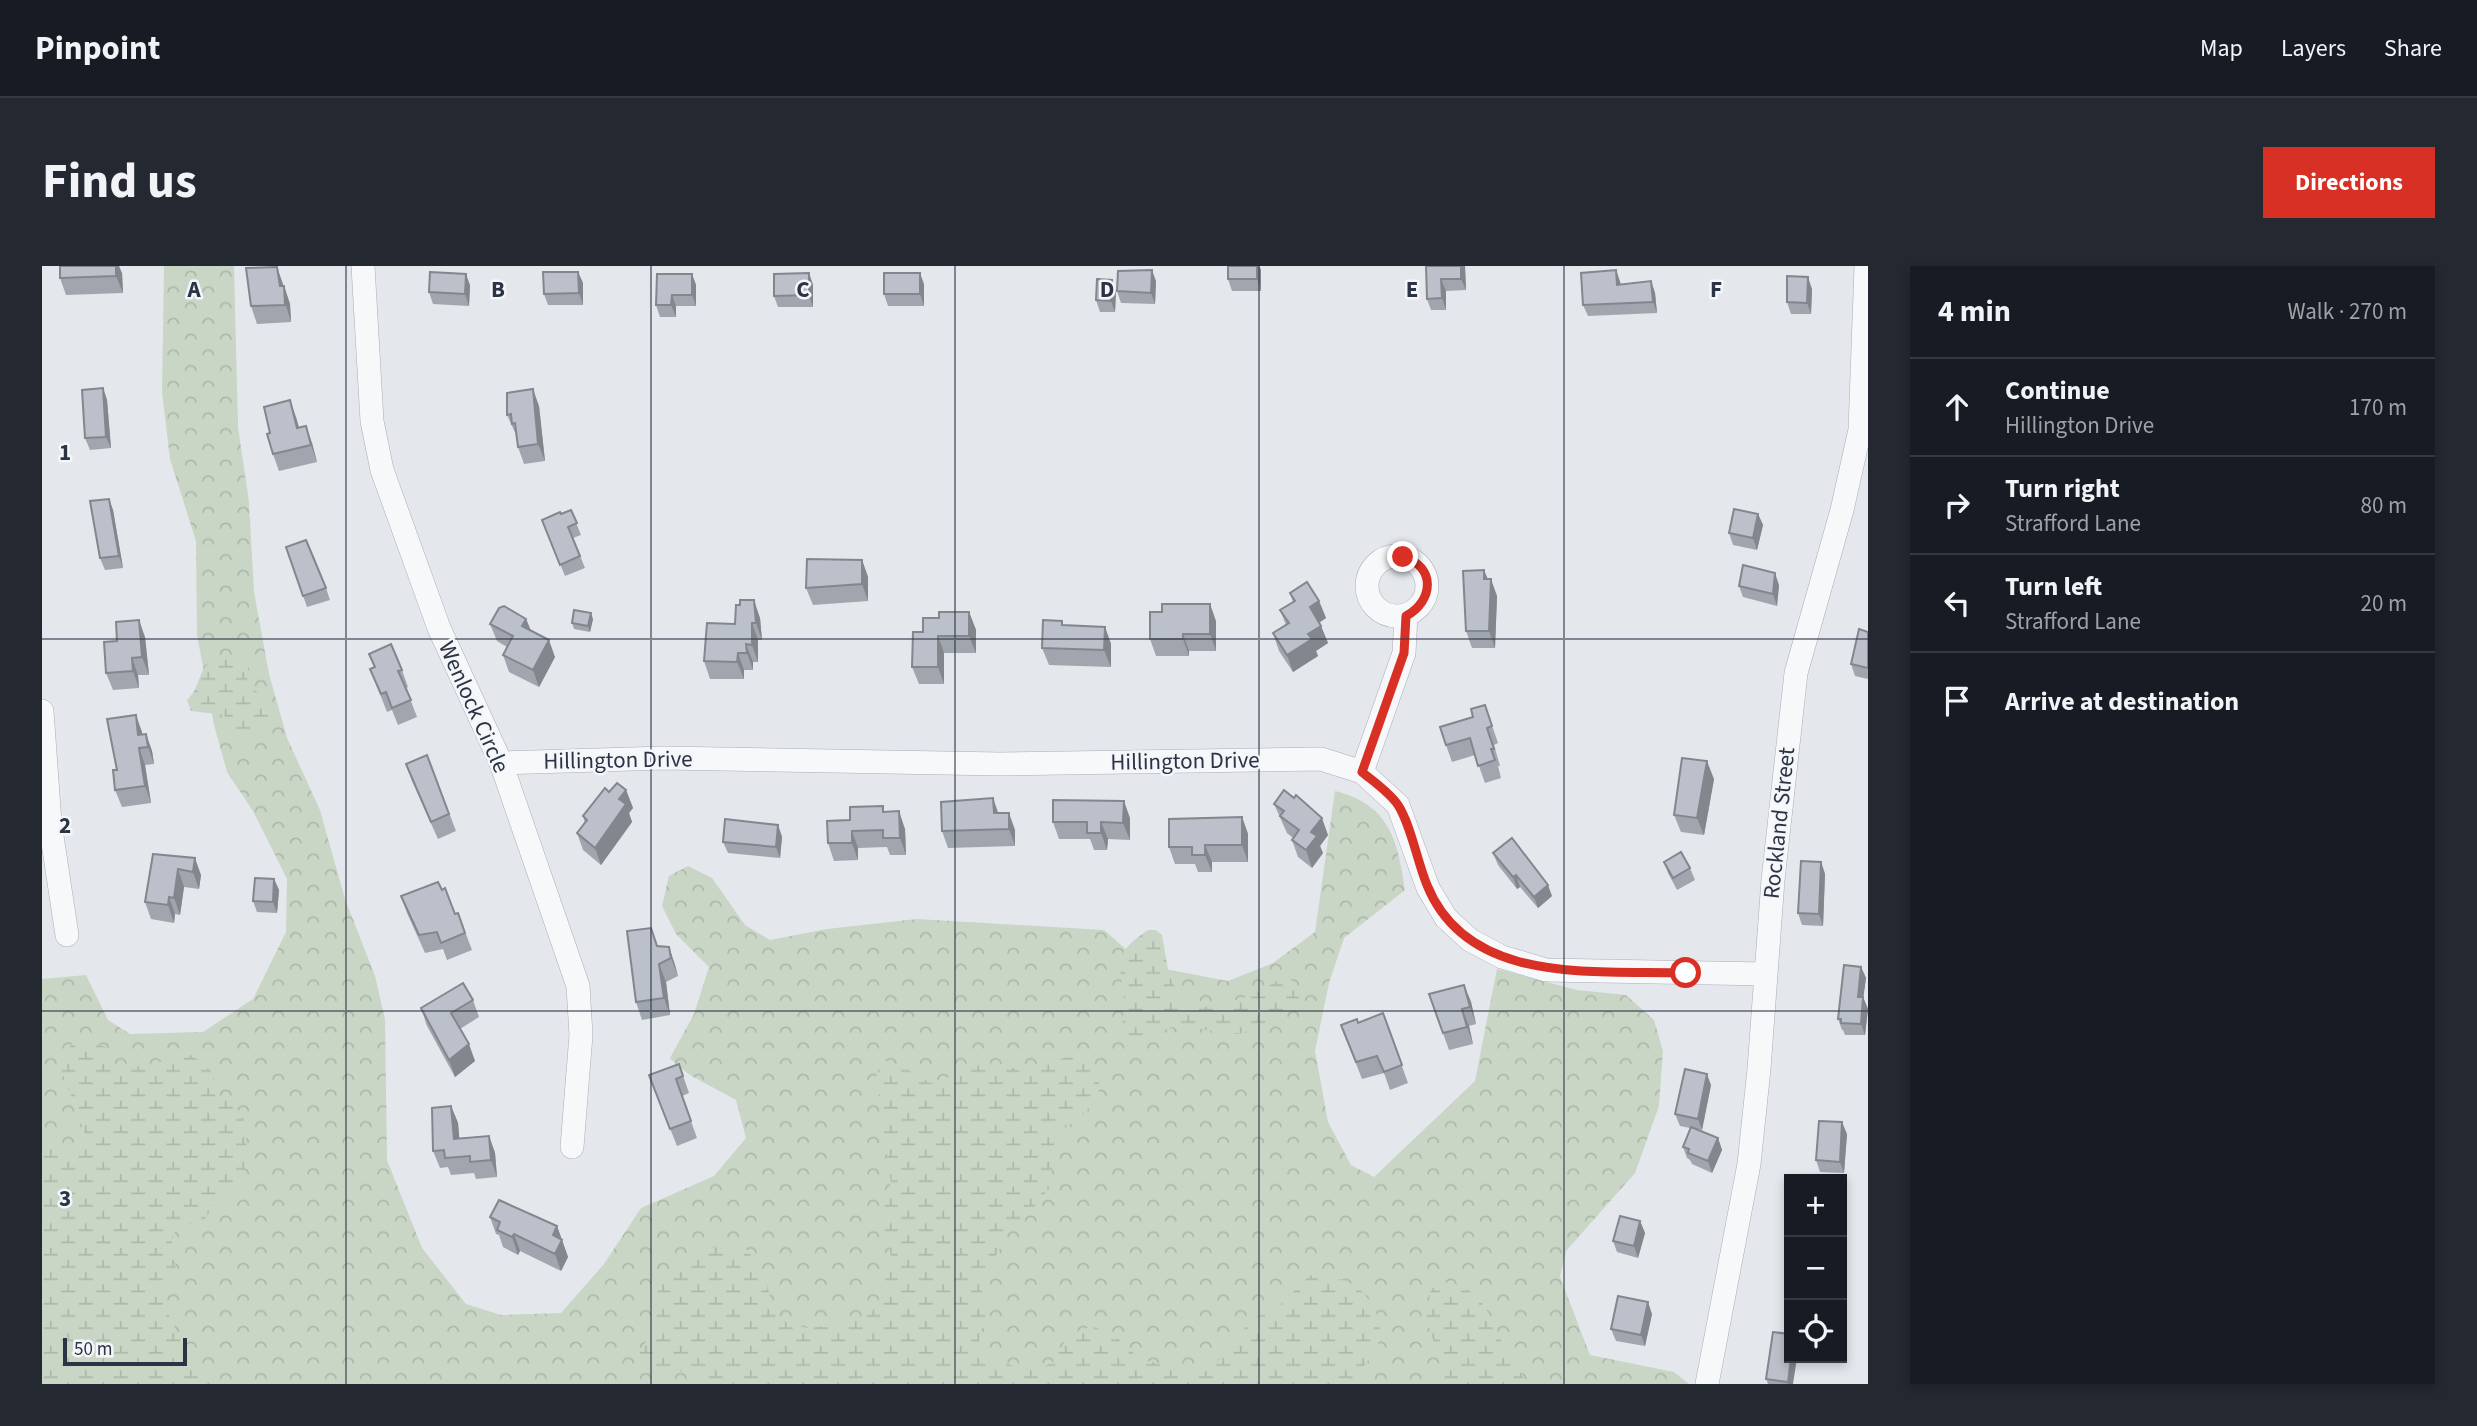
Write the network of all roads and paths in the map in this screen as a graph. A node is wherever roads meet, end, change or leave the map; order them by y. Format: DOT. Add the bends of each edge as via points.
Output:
graph roads {
  1 [pos="363,266"];
  2 [pos="1866,266"];
  3 [pos="1864,430"];
  4 [pos="1406,616"];
  5 [pos="42,711"];
  6 [pos="500,763"];
  7 [pos="1362,772"];
  8 [pos="46,823"];
  9 [pos="67,935"];
  10 [pos="1765,974"];
  11 [pos="572,1147"];
  12 [pos="1707,1384"];
  1 -- 6 [label="street, Wenlock Circle" via="372,421 382,470 439,628"];
  2 -- 3 [label="street, Rockland Street"];
  3 -- 10 [label="street, Rockland Street" via="1796,673"];
  4 -- 7 [label="street" via="1404,653"];
  5 -- 8 [label="street"];
  6 -- 7 [label="street, Hillington Drive" via="664,758 988,764 1321,759"];
  6 -- 11 [label="street, Wenlock Circle" via="579,986 581,1035"];
  7 -- 10 [label="street, Hillington Drive" via="1398,805 1428,888 1446,918 1470,940 1502,957 1546,970"];
  8 -- 9 [label="street"];
  10 -- 12 [label="street, Rockland Street" via="1749,1164"];
}
